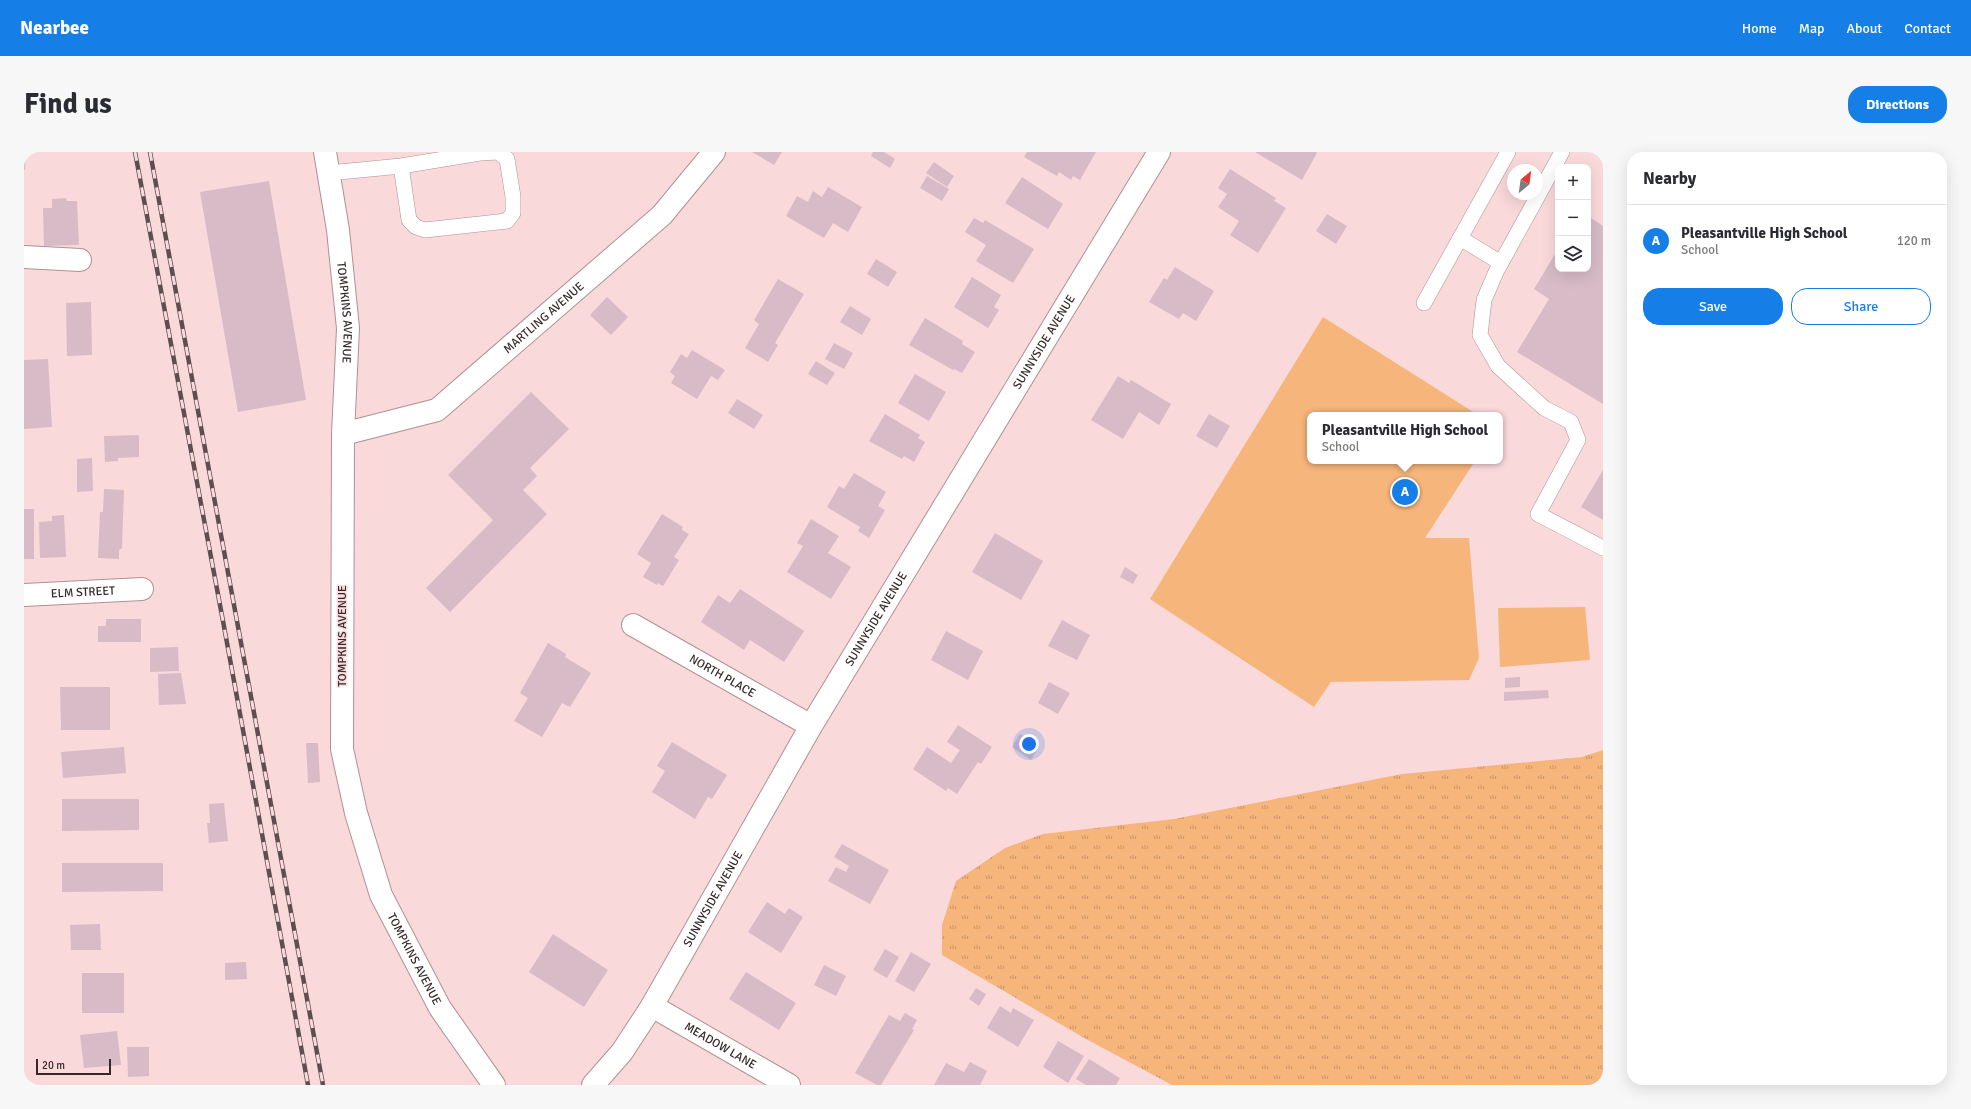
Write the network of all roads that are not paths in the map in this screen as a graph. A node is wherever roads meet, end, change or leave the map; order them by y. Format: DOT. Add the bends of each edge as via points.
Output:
graph roads {
  1 [pos="325,152"];
  2 [pos="714,152"];
  3 [pos="1159,152"];
  4 [pos="1508,152"];
  5 [pos="1562,152"];
  6 [pos="401,166"];
  7 [pos="329,173"];
  8 [pos="1460,238"];
  9 [pos="24,257"];
  10 [pos="80,260"];
  11 [pos="1502,263"];
  12 [pos="1424,303"];
  13 [pos="343,434"];
  14 [pos="1603,548"];
  15 [pos="142,588"];
  16 [pos="24,595"];
  17 [pos="633,625"];
  18 [pos="811,726"];
  19 [pos="652,1006"];
  20 [pos="494,1085"];
  21 [pos="593,1085"];
  22 [pos="789,1085"];
  1 -- 7 [label="street, TOMPKINS AVENUE"];
  2 -- 13 [label="street, MARTLING AVENUE" via="662,215 437,410"];
  3 -- 18 [label="street, SUNNYSIDE AVENUE"];
  4 -- 8 [label="lane"];
  5 -- 11 [label="lane"];
  6 -- 6 [label="lane" via="409,220 416,227 424,230 507,221 513,213 514,197 507,159 498,152"];
  6 -- 7 [label="lane"];
  7 -- 13 [label="street, TOMPKINS AVENUE" via="348,328"];
  8 -- 11 [label="lane"];
  8 -- 12 [label="lane"];
  9 -- 10 [label="street"];
  11 -- 14 [label="lane" via="1484,300 1480,335 1498,366 1544,408 1571,422 1578,440 1538,514"];
  13 -- 20 [label="street, TOMPKINS AVENUE" via="342,749 356,814 382,896 440,1008"];
  15 -- 16 [label="street, ELM STREET"];
  17 -- 18 [label="street, NORTH PLACE"];
  18 -- 19 [label="street, SUNNYSIDE AVENUE"];
  19 -- 21 [label="street, SUNNYSIDE AVENUE" via="622,1052"];
  19 -- 22 [label="street, MEADOW LANE"];
}
